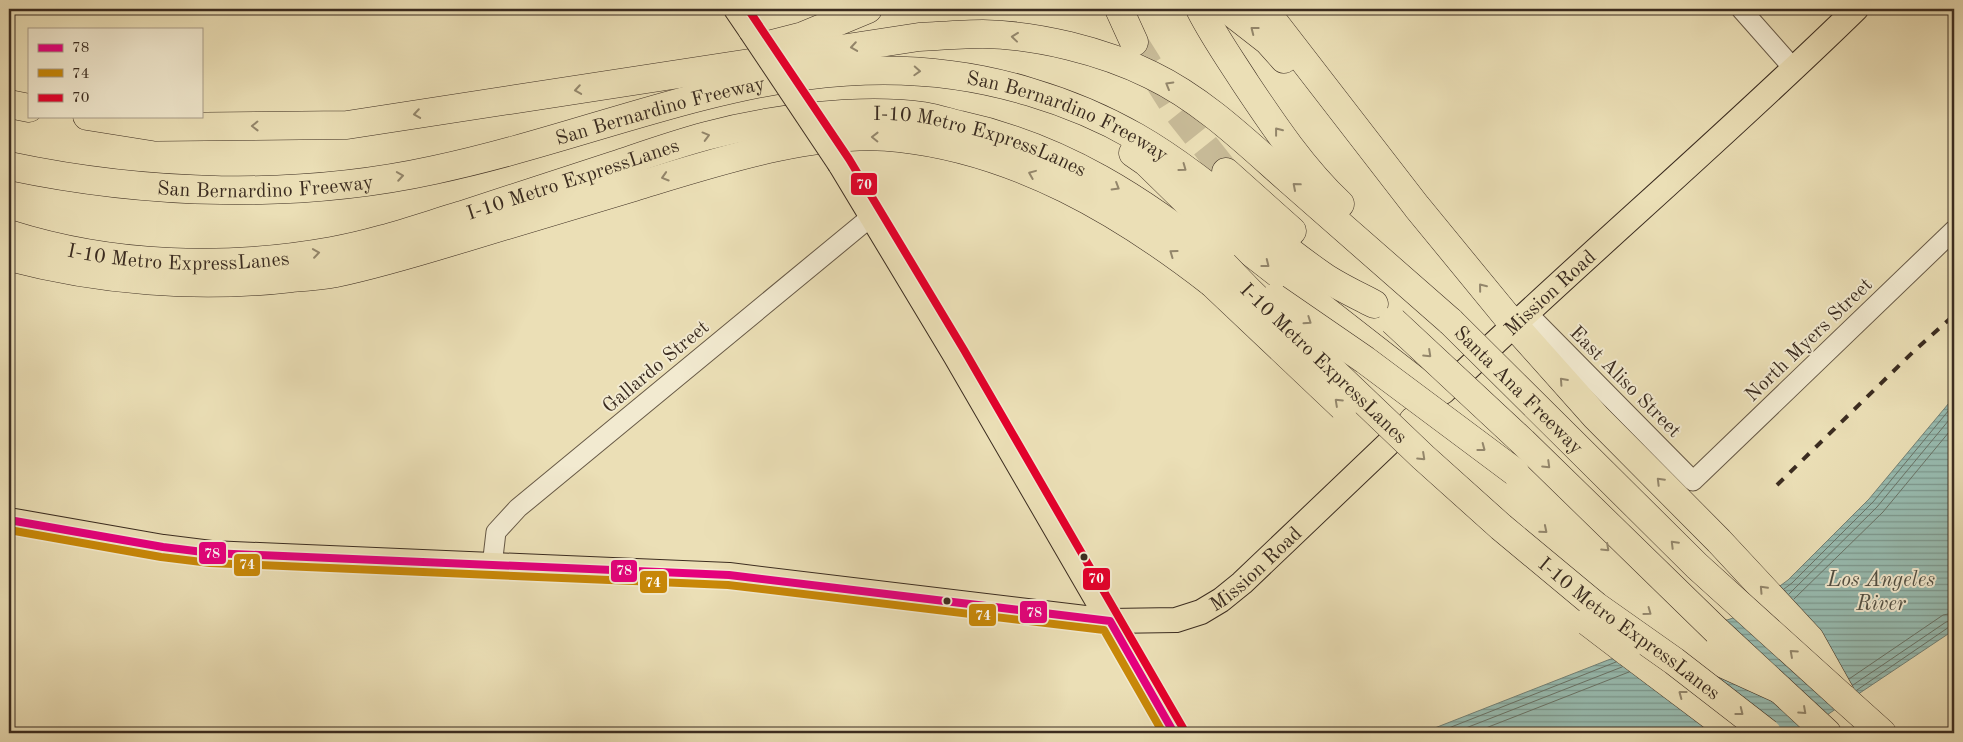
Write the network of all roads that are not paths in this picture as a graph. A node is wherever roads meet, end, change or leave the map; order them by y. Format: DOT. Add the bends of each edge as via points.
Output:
graph roads {
  1 [pos="868,9"];
  2 [pos="1119,9"];
  3 [pos="1227,9"];
  4 [pos="1264,9"];
  5 [pos="1742,9"];
  6 [pos="1856,9"];
  7 [pos="744,17"];
  8 [pos="1206,20"];
  9 [pos="1134,42"];
  10 [pos="1794,69"];
  11 [pos="626,82"];
  12 [pos="1031,92"];
  13 [pos="9,104"];
  14 [pos="28,108"];
  15 [pos="100,118"];
  16 [pos="9,166"];
  17 [pos="1226,172"];
  18 [pos="9,184"];
  19 [pos="282,189"];
  20 [pos="1417,207"];
  21 [pos="872,216"];
  22 [pos="1954,230"];
  23 [pos="9,234"];
  24 [pos="9,257"];
  25 [pos="1218,274"];
  26 [pos="1383,313"];
  27 [pos="1520,319"];
  28 [pos="1451,322"];
  29 [pos="1437,398"];
  30 [pos="1413,421"];
  31 [pos="1693,481"];
  32 [pos="9,520"];
  33 [pos="492,566"];
  34 [pos="1110,621"];
  35 [pos="1717,631"];
  36 [pos="1779,689"];
  37 [pos="1843,698"];
  38 [pos="1174,733"];
  39 [pos="1735,733"];
  40 [pos="1767,733"];
  41 [pos="1828,733"];
  42 [pos="1882,733"];
  1 -- 11 [label="highway" via="803,36"];
  2 -- 9 [label="highway"];
  20 -- 3 [label="highway, one-way" via="1268,41"];
  4 -- 20 [label="highway"];
  5 -- 10 [label="street"];
  6 -- 10 [label="main road, Mission Road"];
  7 -- 21 [label="main road, bridge"];
  28 -- 8 [label="highway, Santa Ana Freeway, one-way" via="1435,298 1325,190 1270,120"];
  10 -- 27 [label="main road, Mission Road"];
  11 -- 15 [label="highway, San Bernardino Freeway, one-way" via="347,124 156,127"];
  28 -- 11 [label="highway, one-way" via="1234,132 1189,97 1152,75 1078,48 1035,39 983,34 919,38"];
  19 -- 12 [label="highway, San Bernardino Freeway, one-way" via="332,186 430,171 527,148 732,88 828,72 873,70 956,74"];
  12 -- 26 [label="highway, San Bernardino Freeway, one-way" via="1105,120 1138,138 1200,180 1325,277"];
  12 -- 29 [label="highway, one-way" via="1109,135 1146,162 1189,204"];
  13 -- 14 [label="highway"];
  16 -- 19 [label="highway, San Bernardino Freeway" via="136,186"];
  17 -- 26 [label="highway, Santa Ana Freeway"];
  18 -- 19 [label="highway" via="76,194 172,201 249,196"];
  27 -- 20 [label="highway, one-way"];
  21 -- 33 [label="street, Gallardo Street" via="518,508 496,532"];
  21 -- 34 [label="main road"];
  22 -- 31 [label="street, North Myers Street"];
  23 -- 25 [label="highway, I-10 Metro ExpressLanes, one-way" via="41,244 117,258 193,263 258,261 333,251 393,237 707,136 771,121 887,114 923,116 995,132 1070,162 1150,209"];
  25 -- 24 [label="highway, I-10 Metro ExpressLanes, one-way" via="1175,254 1127,222 1035,174 948,146 899,138 860,137 794,145 714,162 396,258 334,273 264,281 190,283 117,278"];
  25 -- 35 [label="highway, one-way, bridge" via="1366,360 1515,472 1632,572"];
  39 -- 25 [label="highway, I-10 Metro ExpressLanes, one-way, bridge" via="1593,626 1423,483"];
  25 -- 40 [label="highway, I-10 Metro ExpressLanes, one-way, bridge" via="1501,527 1596,606"];
  26 -- 35 [label="highway, Santa Ana Freeway, one-way, bridge" via="1523,442"];
  27 -- 29 [label="main road, Mission Road"];
  27 -- 31 [label="street, East Aliso Street"];
  37 -- 27 [label="highway, one-way" via="1810,639 1596,417"];
  37 -- 28 [label="highway, Santa Ana Freeway, one-way, bridge" via="1697,566"];
  29 -- 30 [label="main road, Mission Road"];
  30 -- 34 [label="main road, Mission Road" via="1221,600 1201,612 1176,620"];
  30 -- 36 [label="highway, one-way" via="1609,584 1712,659"];
  32 -- 33 [label="main road, Mission Road" via="211,553"];
  33 -- 34 [label="main road, Mission Road" via="729,575"];
  34 -- 38 [label="main road"];
  35 -- 36 [label="highway, Santa Ana Freeway"];
  36 -- 41 [label="highway, Santa Ana Freeway, one-way"];
  37 -- 42 [label="highway, Santa Ana Freeway"];
}
